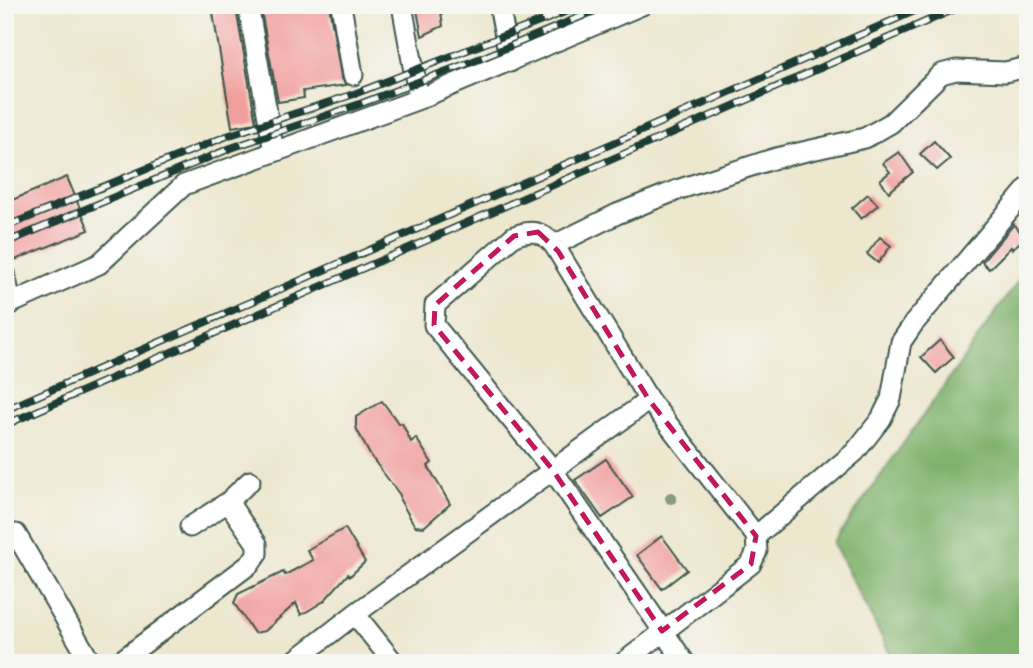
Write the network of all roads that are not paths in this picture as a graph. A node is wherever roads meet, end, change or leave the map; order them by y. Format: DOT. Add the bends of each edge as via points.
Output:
graph roads {
  1 [pos="248,5"];
  2 [pos="341,5"];
  3 [pos="402,5"];
  4 [pos="499,5"];
  5 [pos="642,5"];
  6 [pos="510,62"];
  7 [pos="1028,67"];
  8 [pos="354,75"];
  9 [pos="419,99"];
  10 [pos="274,152"];
  11 [pos="1028,188"];
  12 [pos="554,245"];
  13 [pos="5,273"];
  14 [pos="8,305"];
  15 [pos="649,400"];
  16 [pos="552,469"];
  17 [pos="250,481"];
  18 [pos="228,502"];
  19 [pos="190,527"];
  20 [pos="16,534"];
  21 [pos="756,536"];
  22 [pos="355,614"];
  23 [pos="662,631"];
  24 [pos="91,663"];
  25 [pos="118,663"];
  26 [pos="292,663"];
  27 [pos="394,663"];
  28 [pos="622,663"];
  29 [pos="685,663"];
  1 -- 10 [label="street"];
  2 -- 8 [label="street"];
  3 -- 9 [label="street"];
  4 -- 6 [label="street"];
  5 -- 6 [label="street"];
  6 -- 9 [label="street"];
  7 -- 12 [label="street" via="941,74 891,122 865,138 776,158 680,190"];
  9 -- 10 [label="street"];
  10 -- 14 [label="street" via="184,185 99,264"];
  11 -- 21 [label="street" via="907,332 901,342 891,399 869,435"];
  12 -- 15 [label="street"];
  12 -- 16 [label="street" via="538,232 514,236 435,305 434,316 434,324"];
  13 -- 14 [label="street"];
  15 -- 16 [label="street"];
  15 -- 21 [label="street"];
  16 -- 22 [label="street"];
  16 -- 23 [label="street"];
  17 -- 18 [label="street"];
  18 -- 19 [label="street"];
  18 -- 25 [label="street" via="257,544 257,554 250,564"];
  20 -- 24 [label="street"];
  21 -- 23 [label="street" via="757,551 751,564"];
  22 -- 26 [label="street"];
  22 -- 27 [label="street"];
  23 -- 28 [label="street"];
  23 -- 29 [label="street"];
}
